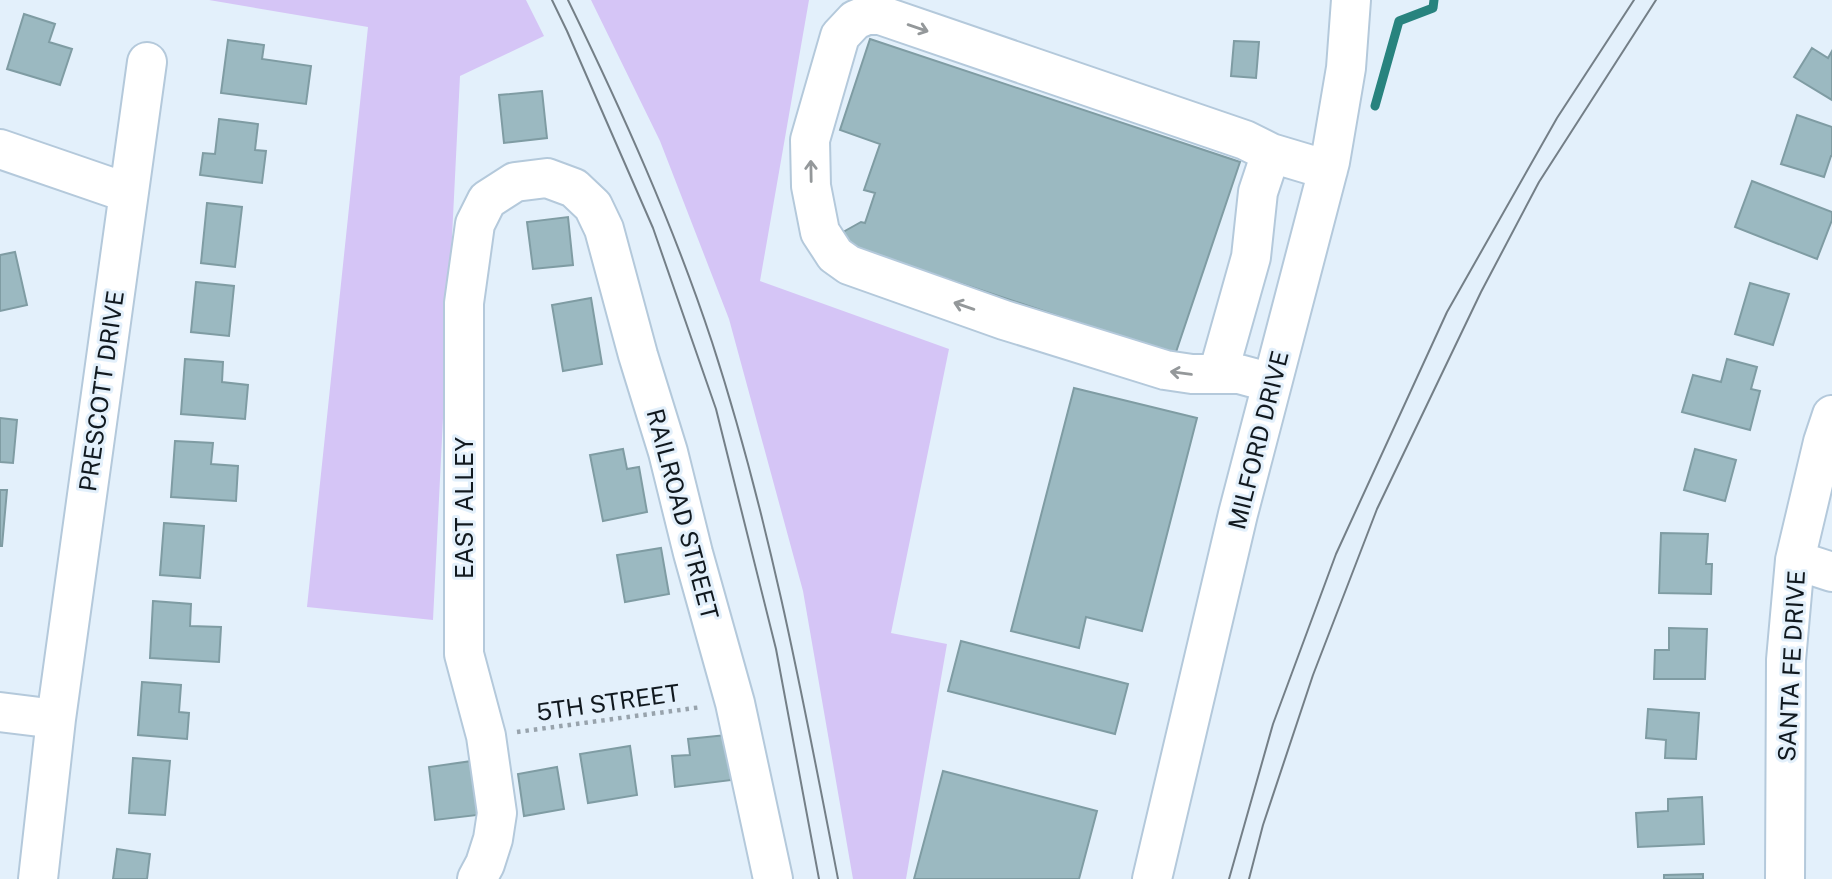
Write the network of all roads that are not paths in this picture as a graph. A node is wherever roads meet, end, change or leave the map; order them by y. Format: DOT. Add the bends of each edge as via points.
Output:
graph roads {
  1 [pos="1351,0"];
  2 [pos="147,62"];
  3 [pos="0,149"];
  4 [pos="1271,153"];
  5 [pos="1328,170"];
  6 [pos="547,178"];
  7 [pos="128,193"];
  8 [pos="1218,374"];
  9 [pos="1272,383"];
  10 [pos="1832,415"];
  11 [pos="1796,560"];
  12 [pos="1832,572"];
  13 [pos="0,712"];
  14 [pos="56,719"];
  15 [pos="38,879"];
  16 [pos="477,879"];
  17 [pos="773,879"];
  18 [pos="1152,879"];
  19 [pos="1785,879"];
  1 -- 5 [label="street, MILFORD DRIVE" via="1346,68"];
  2 -- 7 [label="street, PRESCOTT DRIVE"];
  3 -- 7 [label="street"];
  4 -- 5 [label="street"];
  4 -- 8 [label="street" via="1258,192 1251,257"];
  8 -- 4 [label="street, one-way" via="1165,370 849,265 835,255 820,232 811,186 810,140 840,36 855,20 880,15 1245,140"];
  5 -- 9 [label="street, MILFORD DRIVE"];
  6 -- 16 [label="street, EAST ALLEY" via="515,182 487,200 475,224 464,303 464,654 486,736 497,813 493,839"];
  6 -- 17 [label="street, RAILROAD STREET" via="574,188 593,206 604,229 734,703"];
  7 -- 14 [label="street, PRESCOTT DRIVE"];
  8 -- 9 [label="street"];
  9 -- 18 [label="street, MILFORD DRIVE"];
  10 -- 11 [label="street, SANTA FE DRIVE"];
  11 -- 12 [label="street"];
  11 -- 19 [label="street, SANTA FE DRIVE" via="1786,660"];
  13 -- 14 [label="street"];
  14 -- 15 [label="street, PRESCOTT DRIVE"];
}
